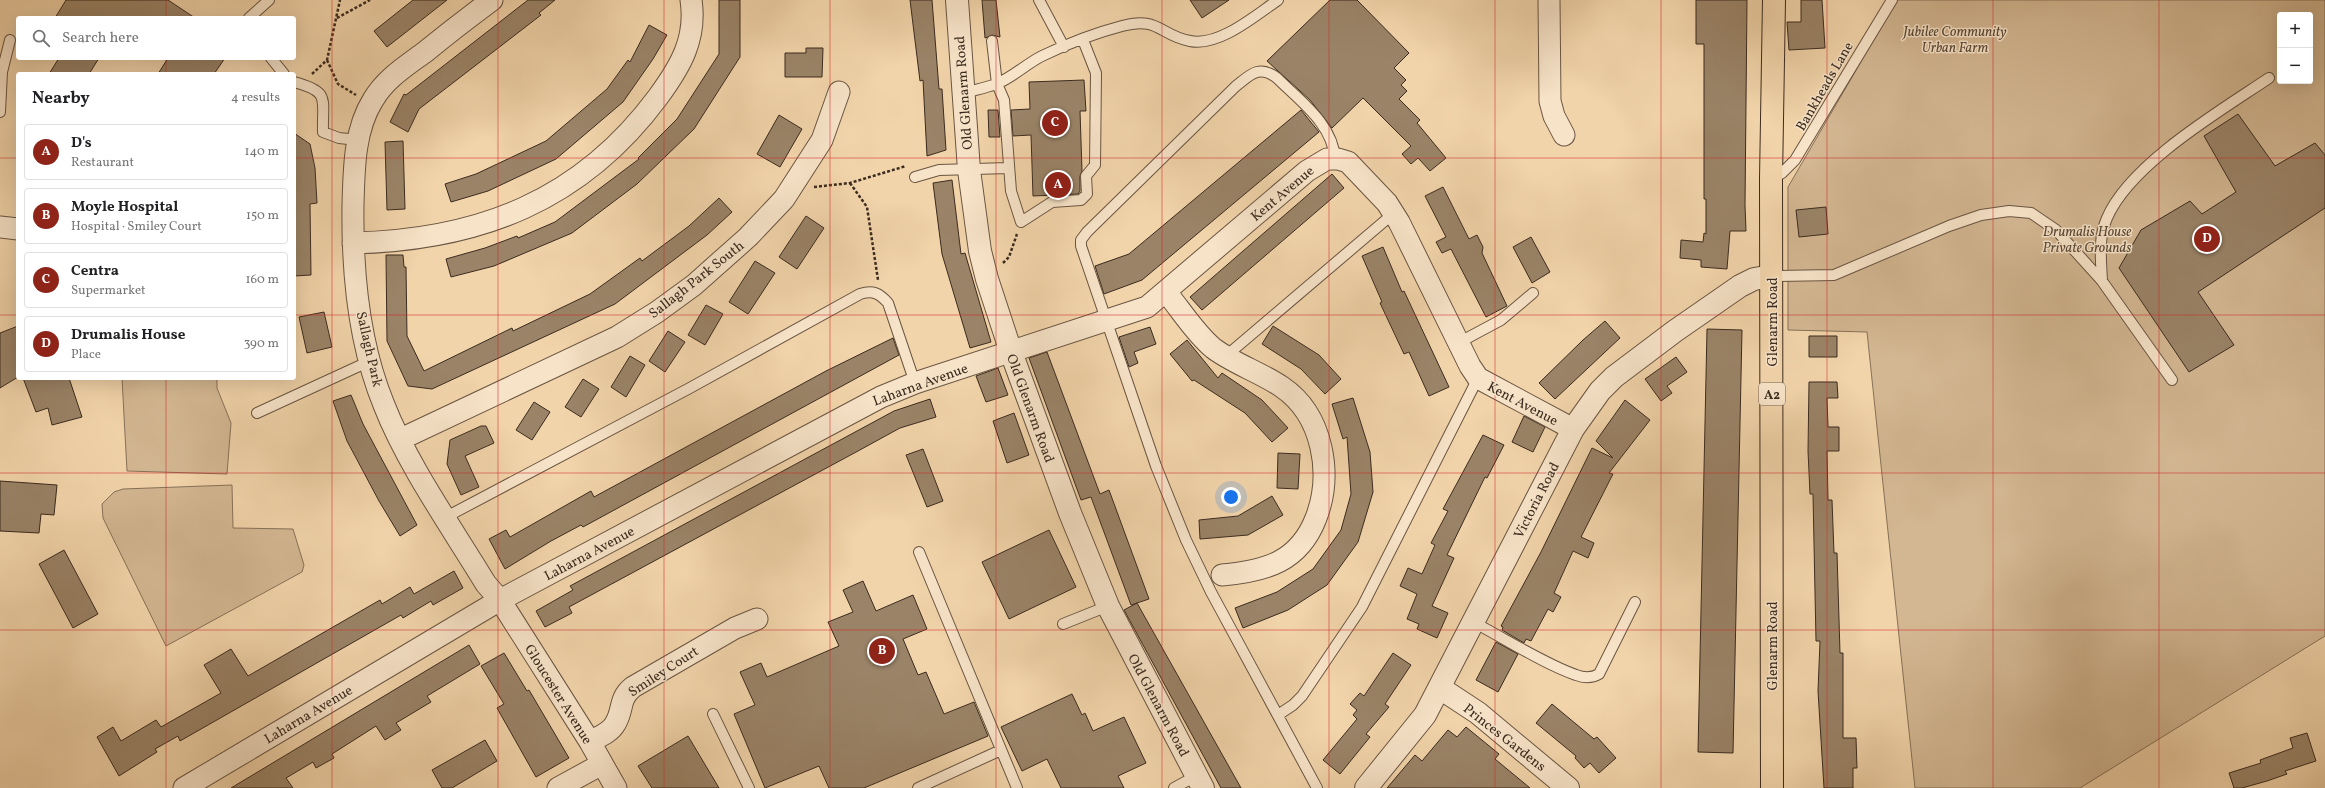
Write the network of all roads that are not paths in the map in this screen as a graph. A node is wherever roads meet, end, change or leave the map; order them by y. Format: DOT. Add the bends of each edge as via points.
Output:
graph roads {
  1 [pos="269,0"];
  2 [pos="492,0"];
  3 [pos="691,0"];
  4 [pos="957,0"];
  5 [pos="1039,0"];
  6 [pos="1278,0"];
  7 [pos="1549,0"];
  8 [pos="1774,0"];
  9 [pos="1892,0"];
  10 [pos="251,16"];
  11 [pos="10,40"];
  12 [pos="1082,40"];
  13 [pos="992,41"];
  14 [pos="1064,47"];
  15 [pos="272,60"];
  16 [pos="282,72"];
  17 [pos="2268,78"];
  18 [pos="299,84"];
  19 [pos="997,84"];
  20 [pos="839,92"];
  21 [pos="964,93"];
  22 [pos="0,112"];
  23 [pos="1564,135"];
  24 [pos="358,140"];
  25 [pos="1335,158"];
  26 [pos="1009,168"];
  27 [pos="969,170"];
  28 [pos="914,177"];
  29 [pos="1771,179"];
  30 [pos="1394,213"];
  31 [pos="0,227"];
  32 [pos="16,229"];
  33 [pos="353,243"];
  34 [pos="1772,276"];
  35 [pos="2102,281"];
  36 [pos="1166,292"];
  37 [pos="1533,293"];
  38 [pos="1105,322"];
  39 [pos="1458,343"];
  40 [pos="1011,352"];
  41 [pos="1226,356"];
  42 [pos="370,361"];
  43 [pos="1478,378"];
  44 [pos="2172,380"];
  45 [pos="915,383"];
  46 [pos="257,413"];
  47 [pos="1573,429"];
  48 [pos="401,439"];
  49 [pos="446,517"];
  50 [pos="919,552"];
  51 [pos="1222,575"];
  52 [pos="500,600"];
  53 [pos="1635,602"];
  54 [pos="1108,606"];
  55 [pos="757,619"];
  56 [pos="1473,622"];
  57 [pos="1063,624"];
  58 [pos="1440,688"];
  59 [pos="713,714"];
  60 [pos="1278,716"];
  61 [pos="590,742"];
  62 [pos="1001,750"];
  63 [pos="602,764"];
  64 [pos="1200,782"];
  65 [pos="184,788"];
  66 [pos="558,788"];
  67 [pos="616,788"];
  68 [pos="749,788"];
  69 [pos="918,788"];
  70 [pos="1017,788"];
  71 [pos="1174,788"];
  72 [pos="1317,788"];
  73 [pos="1366,788"];
  74 [pos="1568,788"];
  75 [pos="1772,788"];
  1 -- 10 [label="lane"];
  2 -- 24 [label="street, Sallagh Park" via="394,75 372,102"];
  3 -- 33 [label="street" via="693,24 690,40 667,84 635,127 570,181 527,206 474,226 396,242"];
  4 -- 21 [label="street, Old Glenarm Road"];
  5 -- 14 [label="lane"];
  6 -- 12 [label="lane" via="1232,32 1207,40 1191,42 1173,36 1156,25 1139,22"];
  7 -- 23 [label="street" via="1550,101 1554,116"];
  8 -- 29 [label="main road, Glenarm Road / A2"];
  9 -- 29 [label="lane, Bankheads Lane" via="1795,160 1782,173"];
  11 -- 22 [label="lane" via="2,72"];
  12 -- 14 [label="lane"];
  12 -- 26 [label="lane" via="1096,73 1095,165 1086,176 1087,194 1081,200 1052,202 1021,222 1011,191"];
  13 -- 19 [label="lane"];
  14 -- 19 [label="lane" via="1042,56"];
  15 -- 16 [label="lane"];
  17 -- 35 [label="lane" via="2159,156 2125,190 2107,218 2100,244"];
  18 -- 24 [label="lane" via="315,88 322,96 323,132 339,138"];
  19 -- 21 [label="lane"];
  19 -- 26 [label="lane" via="1004,100"];
  20 -- 48 [label="street, Sallagh Park South" via="822,140 787,195 748,237 706,275 657,312 616,337"];
  21 -- 27 [label="street, Old Glenarm Road"];
  24 -- 33 [label="street, Sallagh Park" via="354,174"];
  25 -- 30 [label="street, Kent Avenue" via="1351,164"];
  25 -- 36 [label="street, Kent Avenue" via="1311,168"];
  25 -- 38 [label="lane" via="1334,146 1327,130 1277,78 1264,71 1248,76 1086,232 1081,240"];
  26 -- 27 [label="lane"];
  27 -- 28 [label="lane" via="939,170"];
  27 -- 40 [label="street, Old Glenarm Road" via="980,251"];
  29 -- 34 [label="main road, Glenarm Road / A2"];
  30 -- 39 [label="street, Kent Avenue"];
  30 -- 41 [label="lane"];
  31 -- 32 [label="street"];
  33 -- 42 [label="street, Sallagh Park" via="355,275"];
  34 -- 35 [label="lane" via="1834,275 1949,226 1981,215 2009,211 2031,214 2056,230"];
  34 -- 47 [label="street, Victoria Road" via="1754,279 1740,286 1614,377 1588,406"];
  34 -- 75 [label="main road, Glenarm Road / A2"];
  35 -- 44 [label="lane"];
  36 -- 38 [label="street, Kent Avenue" via="1148,306"];
  36 -- 41 [label="street" via="1206,340"];
  37 -- 39 [label="lane" via="1501,320"];
  38 -- 40 [label="street, Kent Avenue"];
  38 -- 60 [label="lane" via="1156,466 1186,540"];
  39 -- 43 [label="street, Kent Avenue"];
  40 -- 45 [label="street, Laharna Avenue"];
  40 -- 54 [label="street, Old Glenarm Road" via="1070,513"];
  41 -- 51 [label="street" via="1282,387 1306,413 1320,443 1324,480 1322,500 1315,521 1306,538 1293,553 1263,569"];
  42 -- 46 [label="lane"];
  42 -- 48 [label="street, Sallagh Park" via="384,405"];
  43 -- 47 [label="street, Kent Avenue"];
  43 -- 60 [label="lane" via="1358,613 1302,696"];
  45 -- 49 [label="lane" via="888,303 879,294 870,291 860,294 688,389"];
  45 -- 52 [label="street, Laharna Avenue" via="860,407"];
  47 -- 56 [label="street, Victoria Road"];
  48 -- 49 [label="street, Sallagh Park"];
  49 -- 52 [label="street, Sallagh Park" via="486,584"];
  50 -- 62 [label="lane"];
  52 -- 61 [label="street, Gloucester Avenue"];
  52 -- 65 [label="street, Laharna Avenue"];
  53 -- 56 [label="lane" via="1600,674 1591,677 1576,675 1560,668"];
  54 -- 57 [label="lane"];
  54 -- 64 [label="street, Old Glenarm Road"];
  55 -- 61 [label="street, Smiley Court" via="735,628 633,687 624,696 615,724"];
  56 -- 58 [label="street, Victoria Road"];
  58 -- 73 [label="street, Victoria Road" via="1425,715"];
  58 -- 74 [label="street, Princes Gardens" via="1478,713"];
  59 -- 68 [label="lane"];
  60 -- 72 [label="lane"];
  61 -- 63 [label="street, Gloucester Avenue"];
  62 -- 69 [label="lane"];
  62 -- 70 [label="lane"];
  63 -- 66 [label="street"];
  63 -- 67 [label="street, Gloucester Avenue"];
  64 -- 71 [label="lane"];
}
